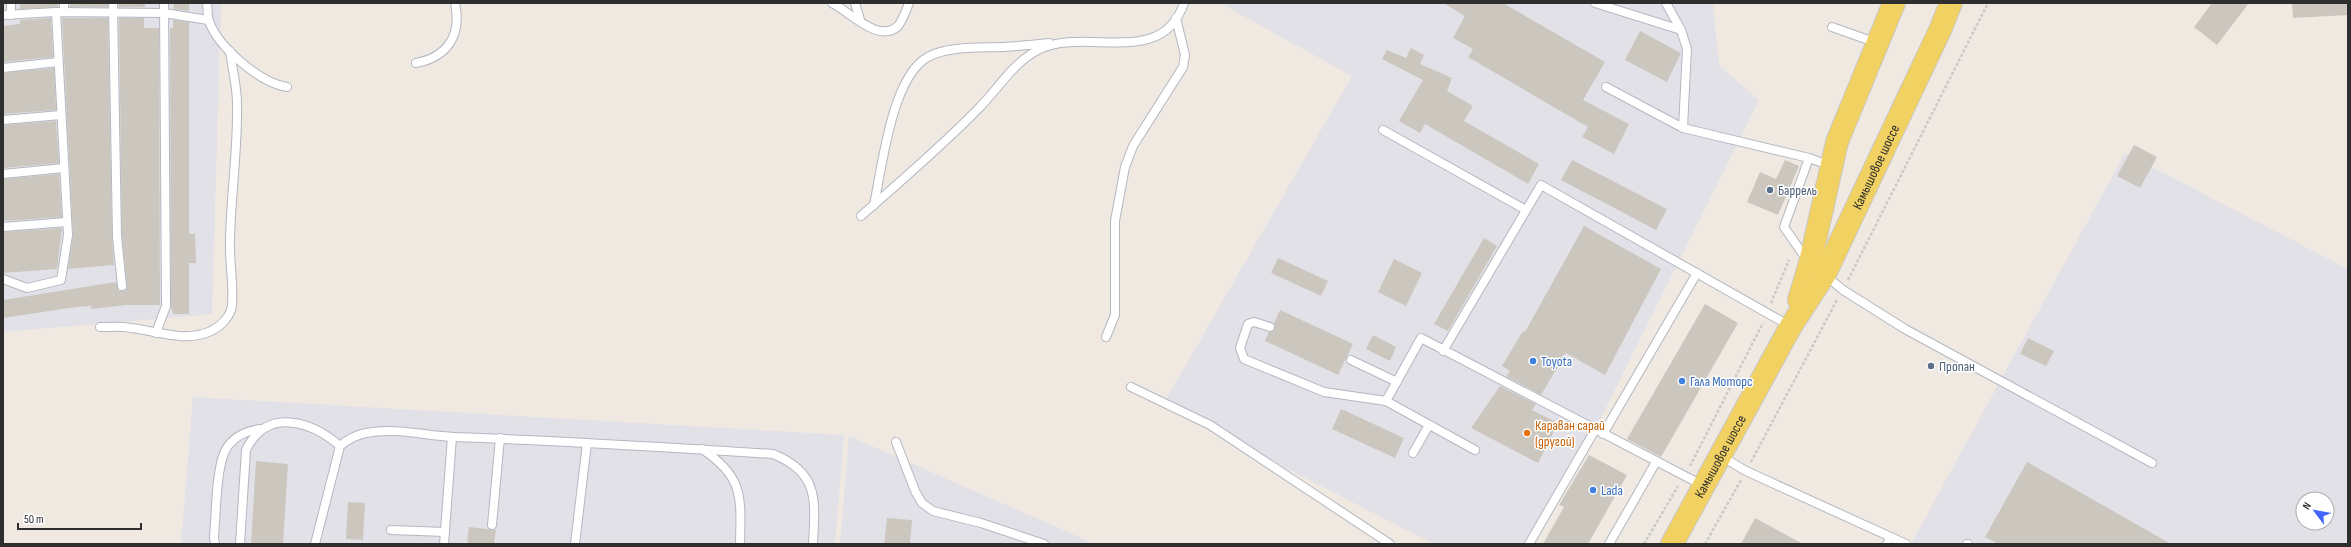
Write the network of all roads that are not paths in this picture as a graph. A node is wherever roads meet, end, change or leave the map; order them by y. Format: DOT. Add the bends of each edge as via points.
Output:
graph roads {
  1 [pos="11,3"];
  2 [pos="64,3"];
  3 [pos="114,3"];
  4 [pos="164,3"];
  5 [pos="207,3"];
  6 [pos="455,3"];
  7 [pos="832,3"];
  8 [pos="855,3"];
  9 [pos="909,3"];
  10 [pos="1184,3"];
  11 [pos="1595,3"];
  12 [pos="1666,3"];
  13 [pos="1894,3"];
  14 [pos="1952,3"];
  15 [pos="60,12"];
  16 [pos="164,13"];
  17 [pos="114,14"];
  18 [pos="7,15"];
  19 [pos="1176,18"];
  20 [pos="208,20"];
  21 [pos="860,20"];
  22 [pos="1832,27"];
  23 [pos="1681,30"];
  24 [pos="1059,42"];
  25 [pos="1878,43"];
  26 [pos="230,51"];
  27 [pos="58,62"];
  28 [pos="416,62"];
  29 [pos="3,68"];
  30 [pos="287,87"];
  31 [pos="1606,87"];
  32 [pos="61,115"];
  33 [pos="3,120"];
  34 [pos="1682,128"];
  35 [pos="1383,130"];
  36 [pos="1809,158"];
  37 [pos="1832,166"];
  38 [pos="64,168"];
  39 [pos="3,174"];
  40 [pos="874,205"];
  41 [pos="1526,210"];
  42 [pos="861,216"];
  43 [pos="67,222"];
  44 [pos="3,227"];
  45 [pos="1817,269"];
  46 [pos="1697,273"];
  47 [pos="3,279"];
  48 [pos="122,286"];
  49 [pos="1791,326"];
  50 [pos="100,327"];
  51 [pos="1270,327"];
  52 [pos="156,333"];
  53 [pos="1106,337"];
  54 [pos="1443,351"];
  55 [pos="1351,360"];
  56 [pos="1397,382"];
  57 [pos="1131,388"];
  58 [pos="1386,401"];
  59 [pos="1429,425"];
  60 [pos="260,429"];
  61 [pos="1595,430"];
  62 [pos="1603,434"];
  63 [pos="452,437"];
  64 [pos="500,438"];
  65 [pos="896,442"];
  66 [pos="587,443"];
  67 [pos="340,446"];
  68 [pos="701,449"];
  69 [pos="1475,450"];
  70 [pos="1414,454"];
  71 [pos="1720,456"];
  72 [pos="1656,462"];
  73 [pos="2152,463"];
  74 [pos="1704,486"];
  75 [pos="492,525"];
  76 [pos="390,530"];
  77 [pos="445,532"];
  78 [pos="1889,540"];
  79 [pos="216,544"];
  80 [pos="240,544"];
  81 [pos="315,544"];
  82 [pos="444,544"];
  83 [pos="575,544"];
  84 [pos="740,544"];
  85 [pos="812,544"];
  86 [pos="1044,544"];
  87 [pos="1390,544"];
  88 [pos="1529,544"];
  89 [pos="1609,544"];
  90 [pos="1672,544"];
  91 [pos="1906,544"];
  1 -- 18 [label="lane"];
  2 -- 15 [label="lane"];
  3 -- 17 [label="lane"];
  4 -- 16 [label="lane"];
  5 -- 20 [label="lane"];
  6 -- 28 [label="lane" via="456,25 446,49 433,58"];
  7 -- 21 [label="lane"];
  8 -- 21 [label="lane"];
  9 -- 21 [label="lane" via="898,25 886,32 873,31"];
  10 -- 19 [label="lane"];
  11 -- 23 [label="lane"];
  12 -- 23 [label="lane"];
  13 -- 25 [label="main road, Камышовое шоссе"];
  14 -- 45 [label="main road, Камышовое шоссе"];
  15 -- 17 [label="lane"];
  15 -- 18 [label="lane"];
  15 -- 27 [label="lane"];
  16 -- 17 [label="lane"];
  16 -- 20 [label="lane"];
  16 -- 52 [label="lane" via="166,306"];
  17 -- 48 [label="lane" via="117,237"];
  19 -- 24 [label="lane" via="1170,28 1153,38 1134,43"];
  19 -- 53 [label="lane" via="1185,55 1183,67 1133,146 1125,167 1115,221 1115,315"];
  20 -- 26 [label="lane"];
  22 -- 25 [label="lane"];
  23 -- 34 [label="lane" via="1687,49"];
  24 -- 40 [label="lane" via="1039,50 1016,66 980,108"];
  24 -- 40 [label="lane" via="962,48 928,57 902,86 893,112"];
  25 -- 37 [label="main road, Камышовое шоссе" via="1837,142"];
  26 -- 30 [label="lane" via="255,75 274,85"];
  26 -- 52 [label="lane" via="237,101 229,258 232,306 222,324 211,331 177,336"];
  27 -- 29 [label="lane"];
  27 -- 32 [label="lane"];
  31 -- 34 [label="lane"];
  32 -- 33 [label="lane"];
  32 -- 38 [label="lane"];
  34 -- 36 [label="lane"];
  35 -- 41 [label="lane"];
  36 -- 37 [label="lane"];
  36 -- 45 [label="lane" via="1784,227 1795,246"];
  37 -- 45 [label="main road, Камышовое шоссе"];
  38 -- 39 [label="lane"];
  38 -- 43 [label="lane"];
  40 -- 42 [label="lane"];
  41 -- 46 [label="lane" via="1541,185"];
  41 -- 54 [label="lane"];
  43 -- 44 [label="lane"];
  43 -- 47 [label="lane" via="68,235 61,280 27,288"];
  45 -- 49 [label="main road, Камышовое шоссе"];
  45 -- 73 [label="lane" via="1843,290 1905,329"];
  46 -- 49 [label="lane"];
  46 -- 62 [label="lane"];
  49 -- 71 [label="main road, Камышовое шоссе"];
  50 -- 52 [label="lane" via="130,328"];
  51 -- 58 [label="lane" via="1254,322 1248,324 1240,348 1244,359 1324,392"];
  54 -- 56 [label="lane" via="1421,338"];
  54 -- 61 [label="lane"];
  55 -- 56 [label="lane"];
  56 -- 58 [label="lane"];
  57 -- 87 [label="lane" via="1210,426"];
  58 -- 59 [label="lane"];
  59 -- 69 [label="lane"];
  59 -- 70 [label="lane"];
  60 -- 67 [label="lane" via="274,423 302,424 325,433"];
  60 -- 79 [label="lane" via="246,432 225,451 214,537"];
  60 -- 80 [label="lane" via="246,450"];
  61 -- 62 [label="lane"];
  61 -- 88 [label="lane"];
  62 -- 72 [label="lane"];
  63 -- 64 [label="lane"];
  63 -- 67 [label="lane" via="413,431 367,433 348,439"];
  63 -- 77 [label="lane"];
  64 -- 66 [label="lane"];
  64 -- 75 [label="lane"];
  65 -- 86 [label="lane" via="916,493 922,503 933,511 981,523"];
  66 -- 68 [label="lane"];
  66 -- 83 [label="lane"];
  67 -- 81 [label="lane"];
  68 -- 84 [label="lane" via="721,462 730,473 740,510"];
  68 -- 85 [label="lane" via="774,454 798,467 813,490 815,502"];
  71 -- 74 [label="main road, Камышовое шоссе"];
  71 -- 78 [label="lane"];
  72 -- 74 [label="lane"];
  72 -- 89 [label="lane"];
  74 -- 90 [label="main road, Камышовое шоссе"];
  76 -- 77 [label="lane"];
  77 -- 82 [label="lane"];
  78 -- 91 [label="lane"];
}
